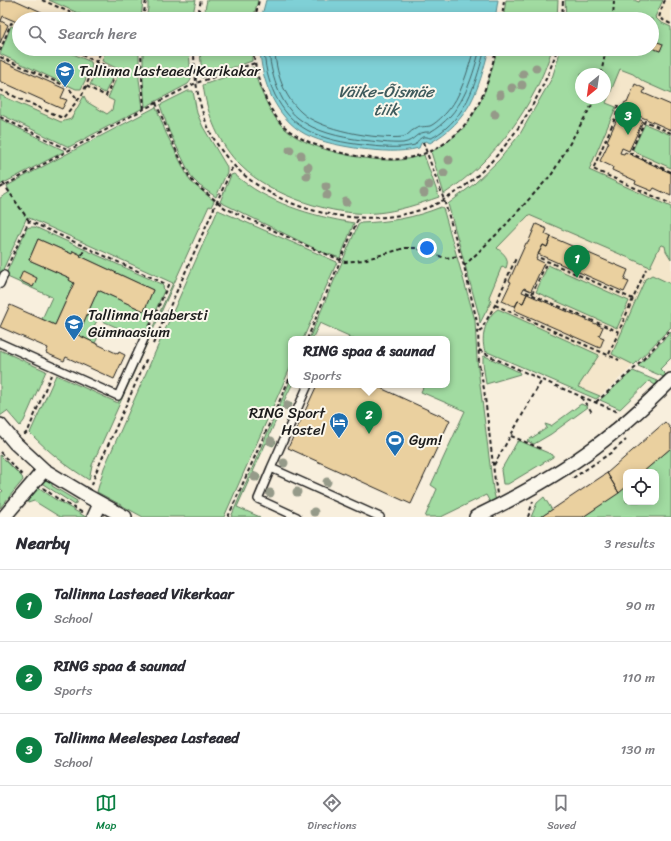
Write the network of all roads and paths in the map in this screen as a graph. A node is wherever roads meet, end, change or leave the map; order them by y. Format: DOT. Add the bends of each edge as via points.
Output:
graph roads {
  1 [pos="42,0"];
  2 [pos="146,0"];
  3 [pos="202,0"];
  4 [pos="259,0"];
  5 [pos="504,0"];
  6 [pos="563,0"];
  7 [pos="614,0"];
  8 [pos="665,0"];
  9 [pos="69,12"];
  10 [pos="144,12"];
  11 [pos="199,12"];
  12 [pos="256,12"];
  13 [pos="503,12"];
  14 [pos="562,12"];
  15 [pos="613,12"];
  16 [pos="12,24"];
  17 [pos="671,24"];
  18 [pos="0,51"];
  19 [pos="0,56"];
  20 [pos="84,56"];
  21 [pos="99,56"];
  22 [pos="141,56"];
  23 [pos="194,56"];
  24 [pos="254,56"];
  25 [pos="494,56"];
  26 [pos="555,56"];
  27 [pos="605,56"];
  28 [pos="97,62"];
  29 [pos="255,63"];
  30 [pos="602,68"];
  31 [pos="196,83"];
  32 [pos="86,86"];
  33 [pos="0,90"];
  34 [pos="78,100"];
  35 [pos="156,103"];
  36 [pos="593,104"];
  37 [pos="618,105"];
  38 [pos="144,109"];
  39 [pos="0,117"];
  40 [pos="16,124"];
  41 [pos="12,126"];
  42 [pos="671,133"];
  43 [pos="423,142"];
  44 [pos="69,150"];
  45 [pos="427,152"];
  46 [pos="233,166"];
  47 [pos="671,172"];
  48 [pos="4,184"];
  49 [pos="0,188"];
  50 [pos="444,200"];
  51 [pos="217,201"];
  52 [pos="671,204"];
  53 [pos="358,219"];
  54 [pos="28,221"];
  55 [pos="85,247"];
  56 [pos="82,255"];
  57 [pos="461,256"];
  58 [pos="516,258"];
  59 [pos="540,258"];
  60 [pos="340,260"];
  61 [pos="547,262"];
  62 [pos="464,266"];
  63 [pos="646,269"];
  64 [pos="4,275"];
  65 [pos="0,284"];
  66 [pos="526,292"];
  67 [pos="532,294"];
  68 [pos="633,299"];
  69 [pos="495,305"];
  70 [pos="671,330"];
  71 [pos="619,332"];
  72 [pos="479,334"];
  73 [pos="308,336"];
  74 [pos="144,339"];
  75 [pos="0,343"];
  76 [pos="152,346"];
  77 [pos="479,350"];
  78 [pos="149,353"];
  79 [pos="609,355"];
  80 [pos="619,360"];
  81 [pos="54,367"];
  82 [pos="542,380"];
  83 [pos="671,380"];
  84 [pos="288,381"];
  85 [pos="307,388"];
  86 [pos="580,396"];
  87 [pos="596,402"];
  88 [pos="592,413"];
  89 [pos="626,422"];
  90 [pos="0,425"];
  91 [pos="511,436"];
  92 [pos="15,443"];
  93 [pos="542,449"];
  94 [pos="0,452"];
  95 [pos="3,455"];
  96 [pos="493,466"];
  97 [pos="271,468"];
  98 [pos="44,470"];
  99 [pos="34,482"];
  100 [pos="87,496"];
  101 [pos="534,500"];
  102 [pos="100,504"];
  103 [pos="502,504"];
  104 [pos="78,510"];
  105 [pos="89,515"];
  106 [pos="480,516"];
  107 [pos="4,517"];
  108 [pos="125,517"];
  109 [pos="228,517"];
  110 [pos="297,517"];
  111 [pos="380,517"];
  112 [pos="528,517"];
  1 -- 9 [label="path"];
  2 -- 10 [label="path"];
  3 -- 11 [label="path"];
  4 -- 12 [label="path"];
  5 -- 13 [label="path"];
  6 -- 14 [label="path"];
  7 -- 15 [label="path"];
  8 -- 17 [label="path" via="659,18"];
  16 -- 18 [label="path"];
  19 -- 34 [label="path" via="68,87"];
  20 -- 28 [label="path"];
  21 -- 28 [label="path"];
  22 -- 38 [label="path"];
  23 -- 31 [label="path"];
  24 -- 29 [label="path"];
  25 -- 45 [label="path" via="477,107 467,123 447,140"];
  26 -- 50 [label="path" via="539,93 509,141 474,178"];
  27 -- 30 [label="path"];
  28 -- 32 [label="path"];
  28 -- 32 [label="path" via="117,71 106,96"];
  29 -- 31 [label="path"];
  29 -- 45 [label="path" via="258,82 280,122 306,141 344,154 379,158 399,159"];
  31 -- 35 [label="path"];
  31 -- 46 [label="path" via="209,130"];
  32 -- 34 [label="path"];
  33 -- 34 [label="path" via="63,118"];
  35 -- 38 [label="path"];
  35 -- 51 [label="path" via="190,178"];
  36 -- 62 [label="path" via="552,174"];
  37 -- 52 [label="path" via="616,116 593,169"];
  38 -- 44 [label="path"];
  39 -- 40 [label="path"];
  40 -- 41 [label="path"];
  40 -- 44 [label="path"];
  42 -- 47 [label="path" via="645,121 630,153"];
  43 -- 45 [label="path"];
  44 -- 48 [label="path"];
  45 -- 50 [label="path"];
  46 -- 51 [label="path"];
  46 -- 53 [label="path" via="257,185 303,208"];
  48 -- 49 [label="path"];
  48 -- 54 [label="path"];
  50 -- 53 [label="path" via="410,214"];
  50 -- 57 [label="path"];
  51 -- 60 [label="path" via="225,208"];
  51 -- 76 [label="path"];
  53 -- 60 [label="path"];
  54 -- 55 [label="path"];
  54 -- 64 [label="path"];
  55 -- 56 [label="path"];
  55 -- 74 [label="path" via="168,285"];
  57 -- 60 [label="path" via="445,258 416,248 405,248 363,260"];
  57 -- 62 [label="path"];
  58 -- 69 [label="path"];
  59 -- 61 [label="path"];
  60 -- 73 [label="path"];
  61 -- 67 [label="path"];
  61 -- 68 [label="path"];
  62 -- 72 [label="path"];
  63 -- 68 [label="path"];
  64 -- 65 [label="lane"];
  66 -- 67 [label="path"];
  67 -- 71 [label="path"];
  68 -- 71 [label="path"];
  69 -- 72 [label="path"];
  69 -- 79 [label="path"];
  70 -- 87 [label="path" via="635,368"];
  71 -- 79 [label="path"];
  72 -- 77 [label="path"];
  74 -- 81 [label="lane" via="118,396"];
  75 -- 81 [label="lane"];
  77 -- 82 [label="path"];
  77 -- 96 [label="path"];
  78 -- 100 [label="path"];
  79 -- 80 [label="path"];
  81 -- 92 [label="path" via="28,431"];
  82 -- 86 [label="path"];
  82 -- 91 [label="path"];
  83 -- 89 [label="street"];
  84 -- 109 [label="path"];
  85 -- 97 [label="lane"];
  86 -- 87 [label="path"];
  86 -- 88 [label="path"];
  87 -- 89 [label="path" via="616,410"];
  89 -- 103 [label="street" via="554,475"];
  90 -- 92 [label="street"];
  91 -- 93 [label="path"];
  91 -- 96 [label="path"];
  92 -- 95 [label="path"];
  92 -- 98 [label="street"];
  94 -- 95 [label="path"];
  95 -- 99 [label="path" via="26,479"];
  96 -- 103 [label="path"];
  97 -- 110 [label="lane" via="258,499"];
  97 -- 111 [label="lane"];
  98 -- 99 [label="street"];
  98 -- 100 [label="street"];
  99 -- 104 [label="path"];
  99 -- 107 [label="street"];
  100 -- 102 [label="street"];
  100 -- 104 [label="path"];
  101 -- 112 [label="path"];
  102 -- 105 [label="street"];
  102 -- 108 [label="street"];
  103 -- 106 [label="street"];
  104 -- 105 [label="path"];
}
